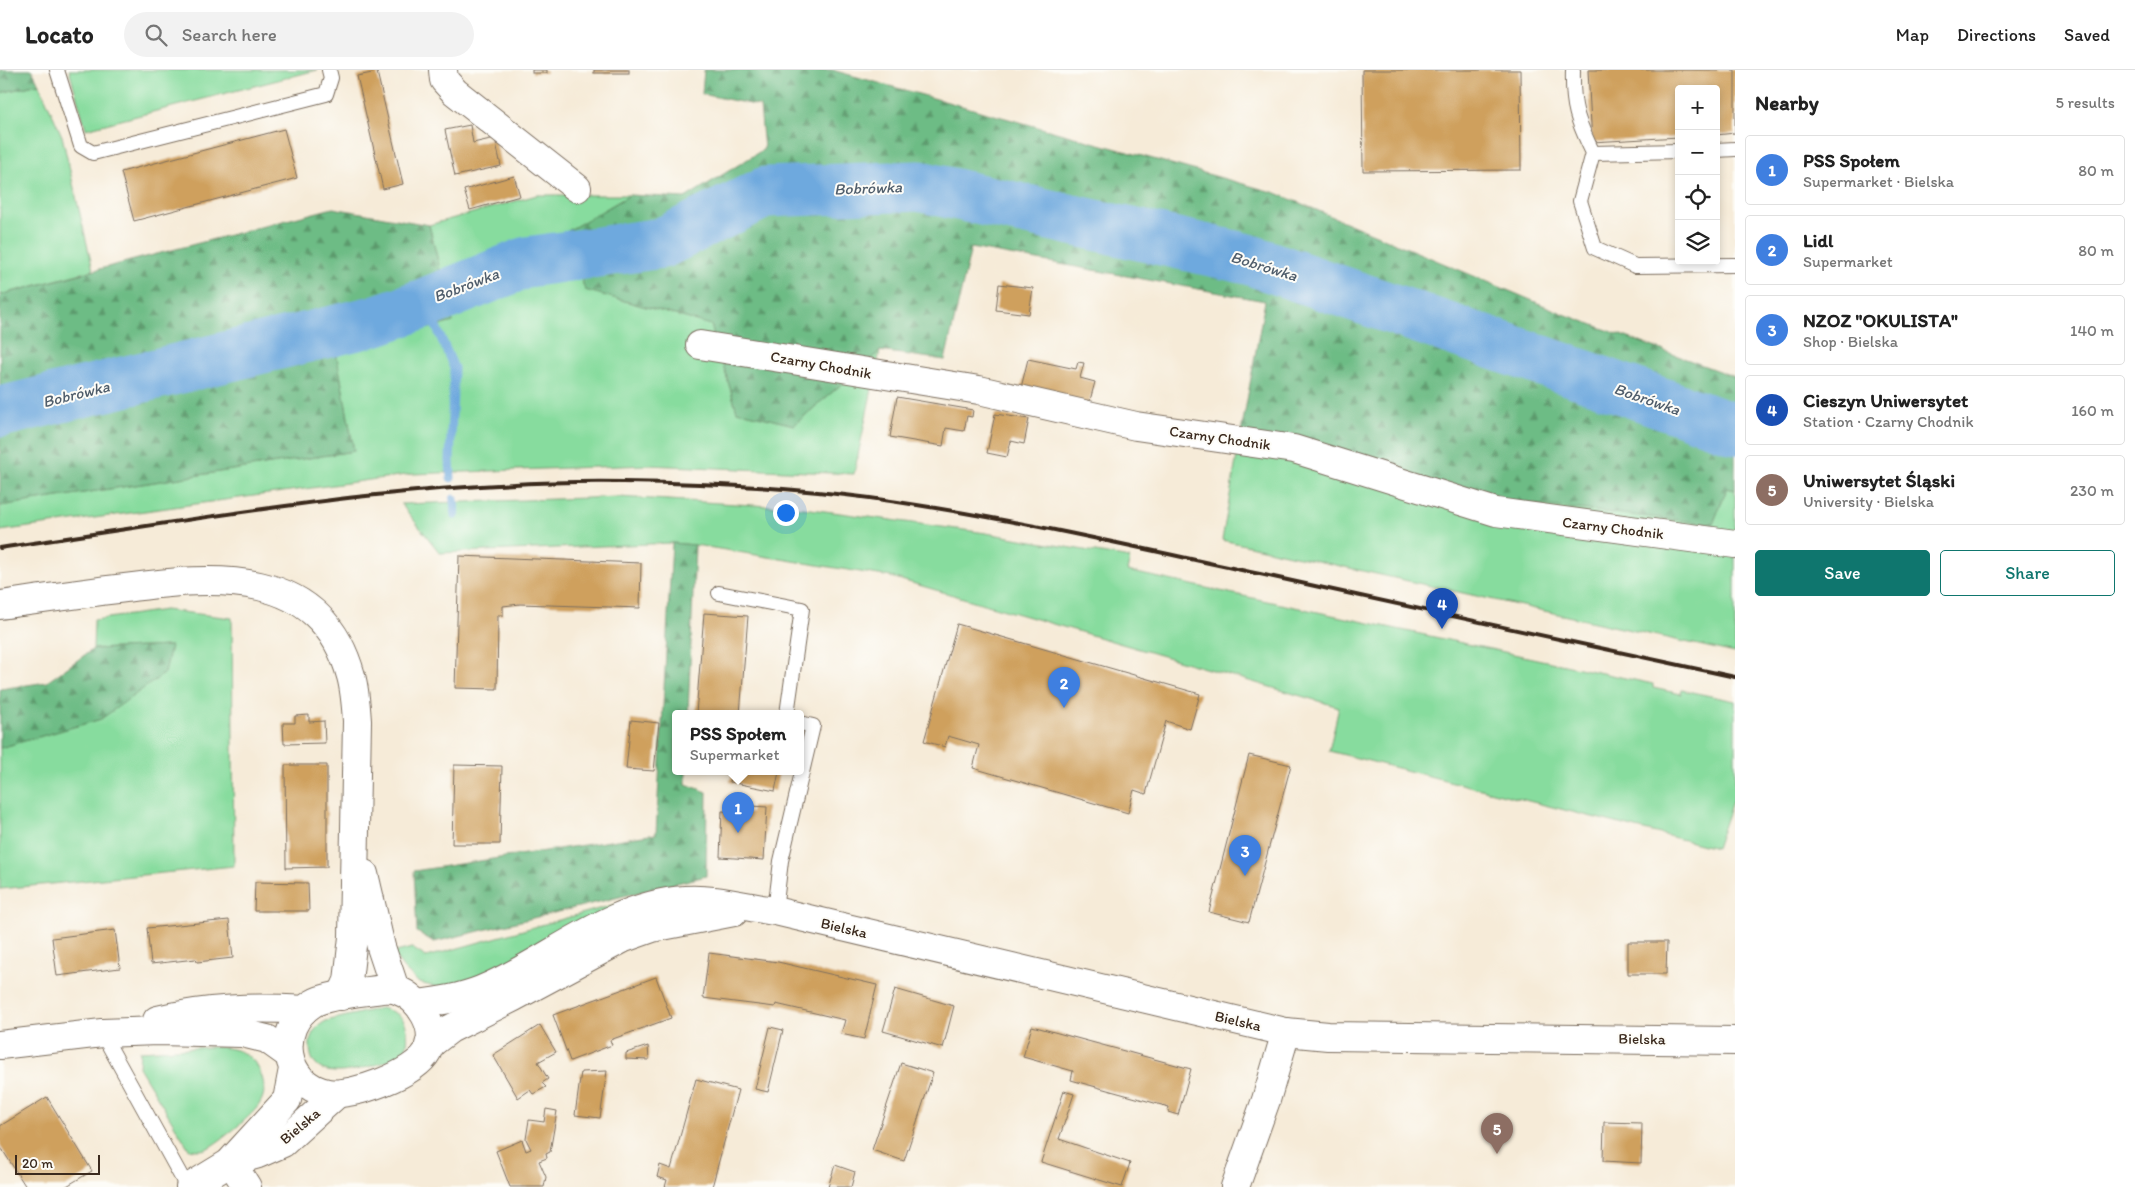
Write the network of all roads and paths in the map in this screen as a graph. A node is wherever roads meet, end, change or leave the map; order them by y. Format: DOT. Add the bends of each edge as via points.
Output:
graph roads {
  1 [pos="57,70"];
  2 [pos="329,70"];
  3 [pos="443,70"];
  4 [pos="1573,70"];
  5 [pos="1735,149"];
  6 [pos="1720,150"];
  7 [pos="1675,151"];
  8 [pos="1593,153"];
  9 [pos="577,188"];
  10 [pos="1735,265"];
  11 [pos="700,345"];
  12 [pos="1735,544"];
  13 [pos="719,593"];
  14 [pos="0,604"];
  15 [pos="788,710"];
  16 [pos="804,723"];
  17 [pos="804,764"];
  18 [pos="801,775"];
  19 [pos="354,826"];
  20 [pos="764,910"];
  21 [pos="395,989"];
  22 [pos="341,996"];
  23 [pos="418,1004"];
  24 [pos="304,1010"];
  25 [pos="1286,1032"];
  26 [pos="102,1033"];
  27 [pos="1735,1041"];
  28 [pos="0,1045"];
  29 [pos="430,1045"];
  30 [pos="290,1062"];
  31 [pos="337,1094"];
  32 [pos="232,1162"];
  33 [pos="188,1187"];
  34 [pos="247,1187"];
  35 [pos="1235,1187"];
  1 -- 2 [label="lane" via="81,146 93,153 326,94 331,78"];
  3 -- 9 [label="street" via="444,80 455,92"];
  4 -- 8 [label="lane" via="1572,100"];
  5 -- 6 [label="lane"];
  7 -- 8 [label="lane"];
  8 -- 10 [label="lane" via="1580,201 1595,248 1636,266"];
  11 -- 12 [label="street, Czarny Chodnik" via="979,390 1136,426 1294,449 1496,512"];
  13 -- 15 [label="lane" via="802,609"];
  14 -- 19 [label="street" via="210,579 265,587 301,602 332,635 351,676 357,721"];
  16 -- 17 [label="lane" via="813,726"];
  18 -- 20 [label="lane" via="781,861"];
  19 -- 21 [label="street" via="381,947"];
  19 -- 22 [label="street" via="352,954 348,980"];
  20 -- 23 [label="street, Bielska" via="703,899 644,908 582,934 482,989"];
  20 -- 25 [label="street, Bielska"];
  20 -- 29 [label="street, Bielska" via="652,928 624,938 450,1030"];
  21 -- 22 [label="street" via="382,988"];
  21 -- 23 [label="street"];
  22 -- 24 [label="street" via="314,1003"];
  23 -- 29 [label="street" via="428,1022"];
  24 -- 26 [label="street" via="251,1007 187,1013"];
  24 -- 30 [label="street" via="293,1026"];
  25 -- 27 [label="street, Bielska" via="1328,1036"];
  25 -- 35 [label="street"];
  26 -- 28 [label="street"];
  26 -- 30 [label="street" via="242,1033 267,1039"];
  26 -- 33 [label="lane"];
  29 -- 31 [label="street" via="419,1061 394,1076 358,1091"];
  30 -- 31 [label="street" via="299,1079 320,1092"];
  30 -- 32 [label="street, Bielska" via="287,1100"];
  31 -- 32 [label="street, Bielska" via="283,1143"];
  32 -- 33 [label="street, Bielska"];
  32 -- 34 [label="street"];
}
